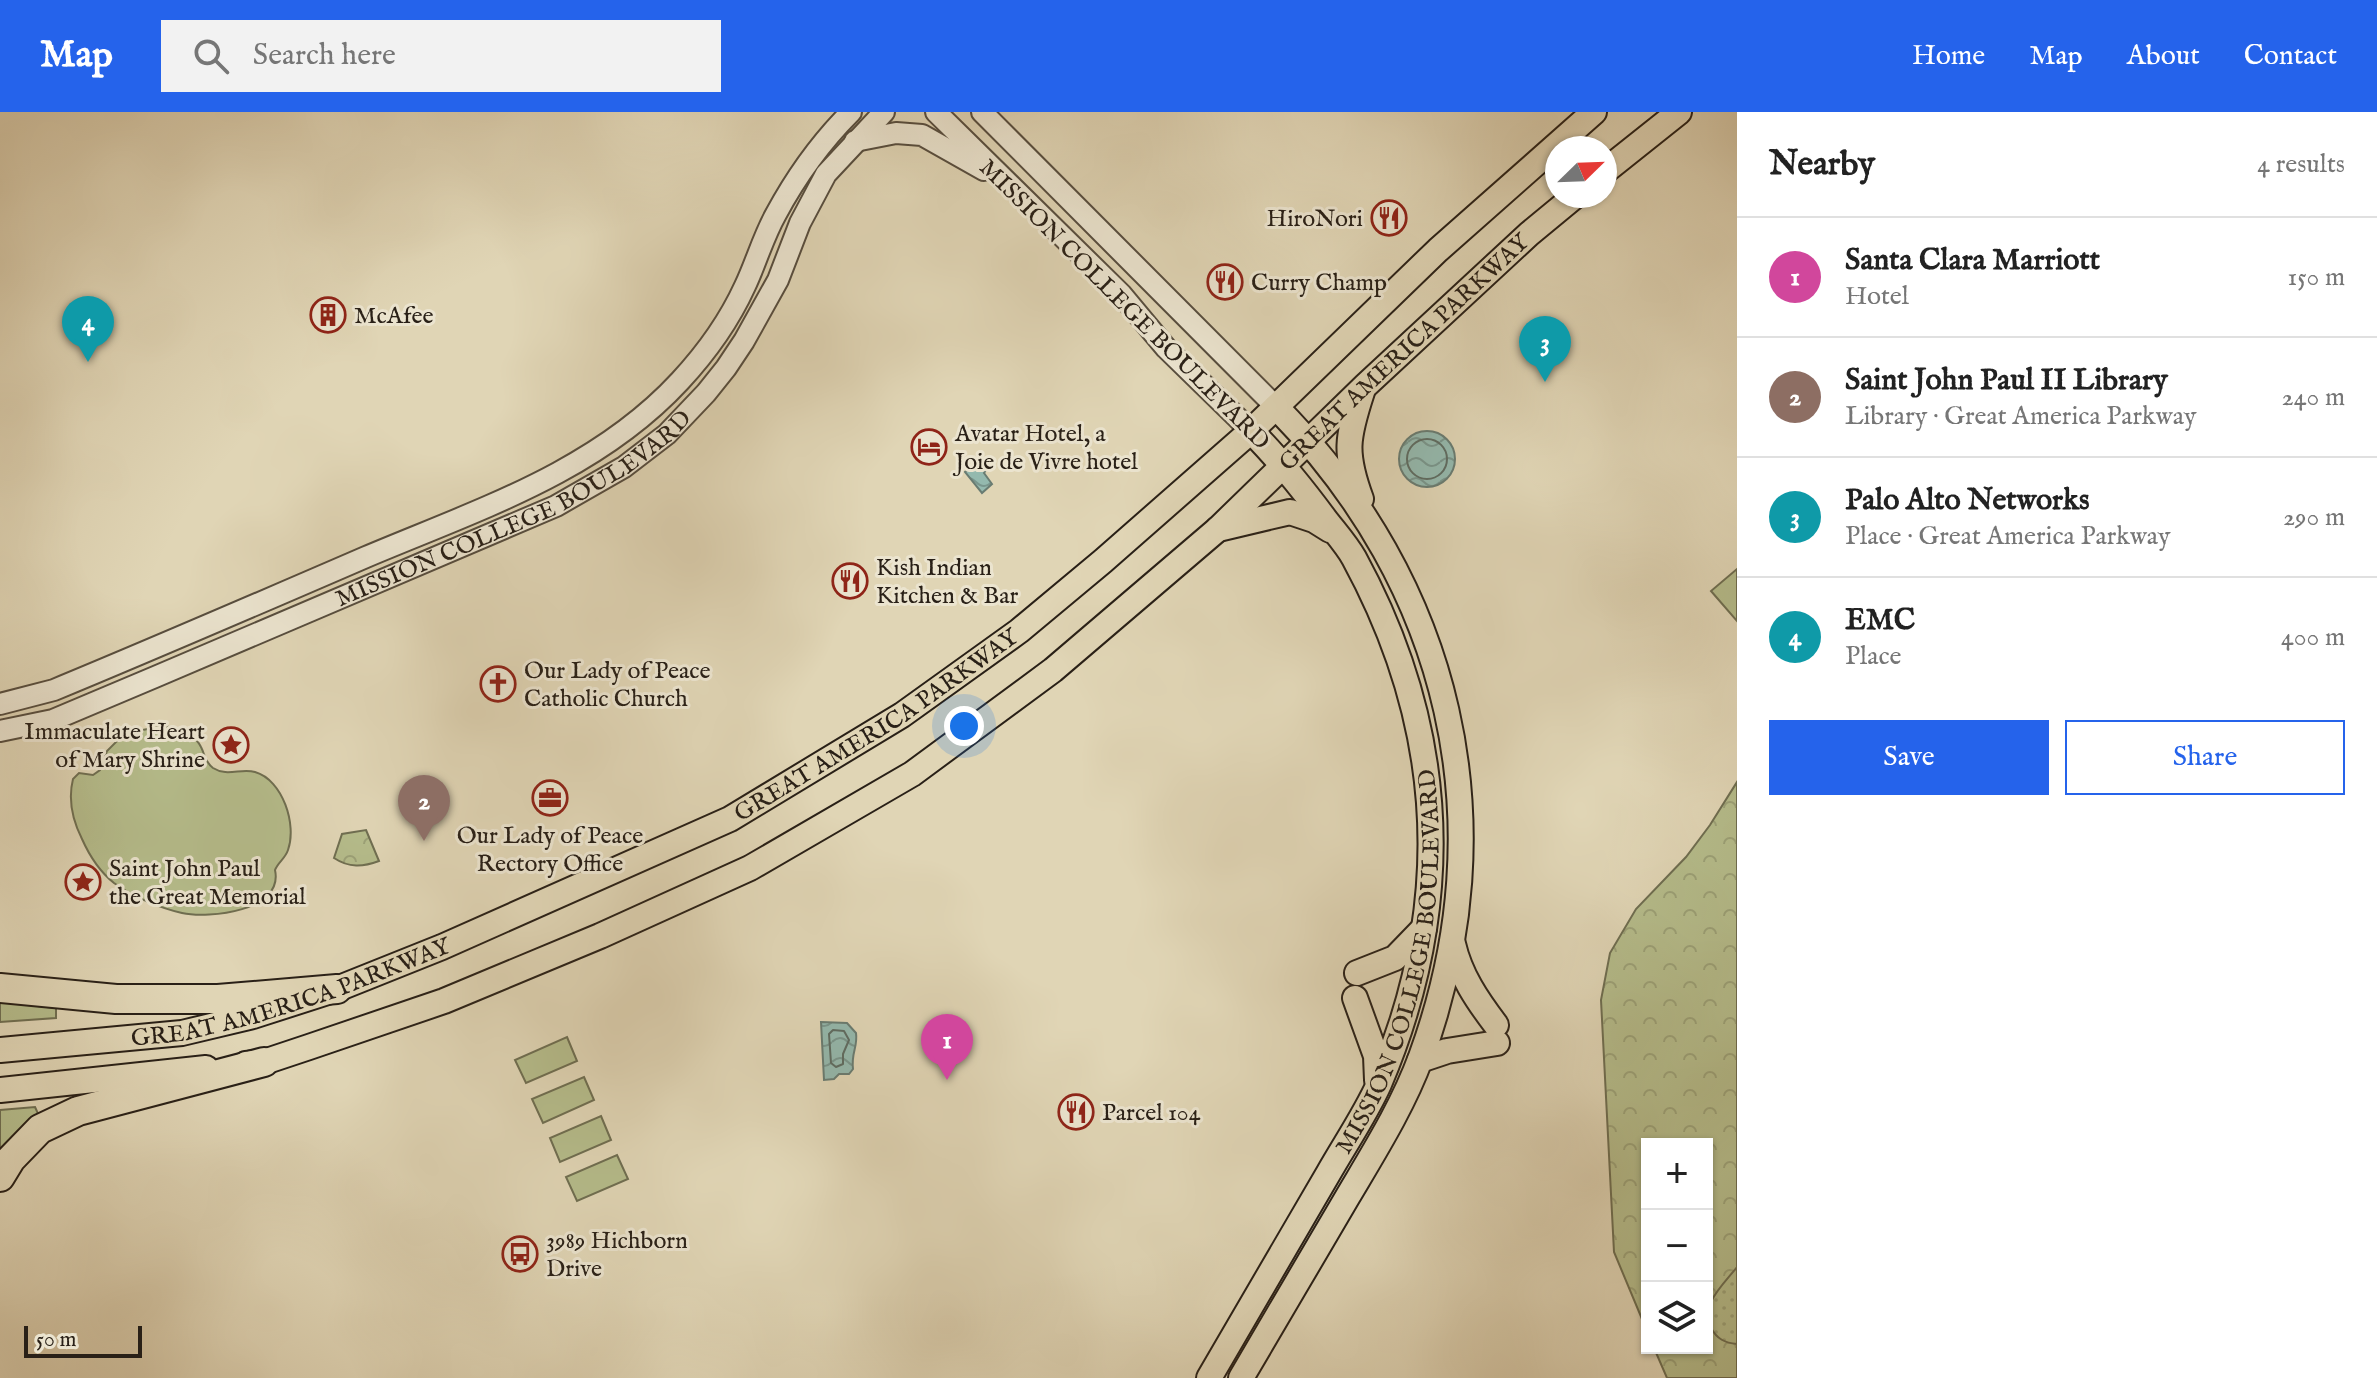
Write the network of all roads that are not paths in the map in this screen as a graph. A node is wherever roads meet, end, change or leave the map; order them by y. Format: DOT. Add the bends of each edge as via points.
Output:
graph roads {
  1 [pos="851,112"];
  2 [pos="884,112"];
  3 [pos="936,112"];
  4 [pos="982,112"];
  5 [pos="1594,112"];
  6 [pos="1679,112"];
  7 [pos="855,141"];
  8 [pos="1617,161"];
  9 [pos="1004,180"];
  10 [pos="1560,208"];
  11 [pos="1365,386"];
  12 [pos="1276,407"];
  13 [pos="1251,431"];
  14 [pos="1310,441"];
  15 [pos="1285,465"];
  16 [pos="1371,526"];
  17 [pos="1218,529"];
  18 [pos="1338,536"];
  19 [pos="0,704"];
  20 [pos="0,731"];
  21 [pos="1425,926"];
  22 [pos="1453,944"];
  23 [pos="1357,973"];
  24 [pos="0,988"];
  25 [pos="337,989"];
  26 [pos="1355,998"];
  27 [pos="0,1050"];
  28 [pos="1420,1060"];
  29 [pos="264,1062"];
  30 [pos="1377,1087"];
  31 [pos="0,1090"];
  32 [pos="0,1177"];
  33 [pos="1209,1378"];
  34 [pos="1241,1378"];
  1 -- 19 [label="street, MISSION COLLEGE BOULEVARD" via="804,165 708,347 663,399 608,444 569,469 491,504 54,690"];
  2 -- 7 [label="street, MISSION COLLEGE BOULEVARD"];
  3 -- 9 [label="street, MISSION COLLEGE BOULEVARD"];
  4 -- 12 [label="street, MISSION COLLEGE BOULEVARD"];
  5 -- 12 [label="main road, GREAT AMERICA PARKWAY" via="1438,250"];
  6 -- 8 [label="main road"];
  7 -- 9 [label="street" via="896,133 922,135"];
  7 -- 20 [label="street, MISSION COLLEGE BOULEVARD" via="813,196 778,280 726,368 667,434 624,467 556,506 53,720"];
  9 -- 13 [label="street, MISSION COLLEGE BOULEVARD"];
  10 -- 11 [label="main road, GREAT AMERICA PARKWAY"];
  11 -- 14 [label="main road, GREAT AMERICA PARKWAY"];
  11 -- 16 [label="main road" via="1348,447 1350,470"];
  12 -- 13 [label="main road, GREAT AMERICA PARKWAY"];
  12 -- 14 [label="main road, MISSION COLLEGE BOULEVARD"];
  13 -- 15 [label="main road, MISSION COLLEGE BOULEVARD"];
  13 -- 25 [label="main road, GREAT AMERICA PARKWAY" via="1019,631 902,715 730,819"];
  14 -- 15 [label="main road, GREAT AMERICA PARKWAY"];
  14 -- 16 [label="main road, MISSION COLLEGE BOULEVARD"];
  15 -- 17 [label="main road, GREAT AMERICA PARKWAY"];
  15 -- 18 [label="main road, MISSION COLLEGE BOULEVARD"];
  16 -- 22 [label="main road, MISSION COLLEGE BOULEVARD" via="1407,590 1448,714 1461,824"];
  17 -- 18 [label="main road" via="1290,512"];
  17 -- 29 [label="main road, GREAT AMERICA PARKWAY" via="1053,670 912,774 750,868 444,1001"];
  18 -- 21 [label="main road, MISSION COLLEGE BOULEVARD" via="1381,615 1421,734 1431,824"];
  21 -- 23 [label="main road" via="1395,958"];
  21 -- 30 [label="main road, MISSION COLLEGE BOULEVARD" via="1407,1009"];
  22 -- 28 [label="main road, MISSION COLLEGE BOULEVARD"];
  22 -- 28 [label="main road" via="1457,963 1497,1034"];
  24 -- 25 [label="highway" via="116,999 218,999"];
  25 -- 27 [label="main road, GREAT AMERICA PARKWAY" via="182,1033"];
  26 -- 30 [label="main road" via="1376,1056"];
  28 -- 34 [label="main road, MISSION COLLEGE BOULEVARD" via="1373,1152"];
  29 -- 31 [label="main road, GREAT AMERICA PARKWAY"];
  29 -- 32 [label="highway" via="78,1111 40,1129"];
  30 -- 33 [label="main road, MISSION COLLEGE BOULEVARD"];
}
